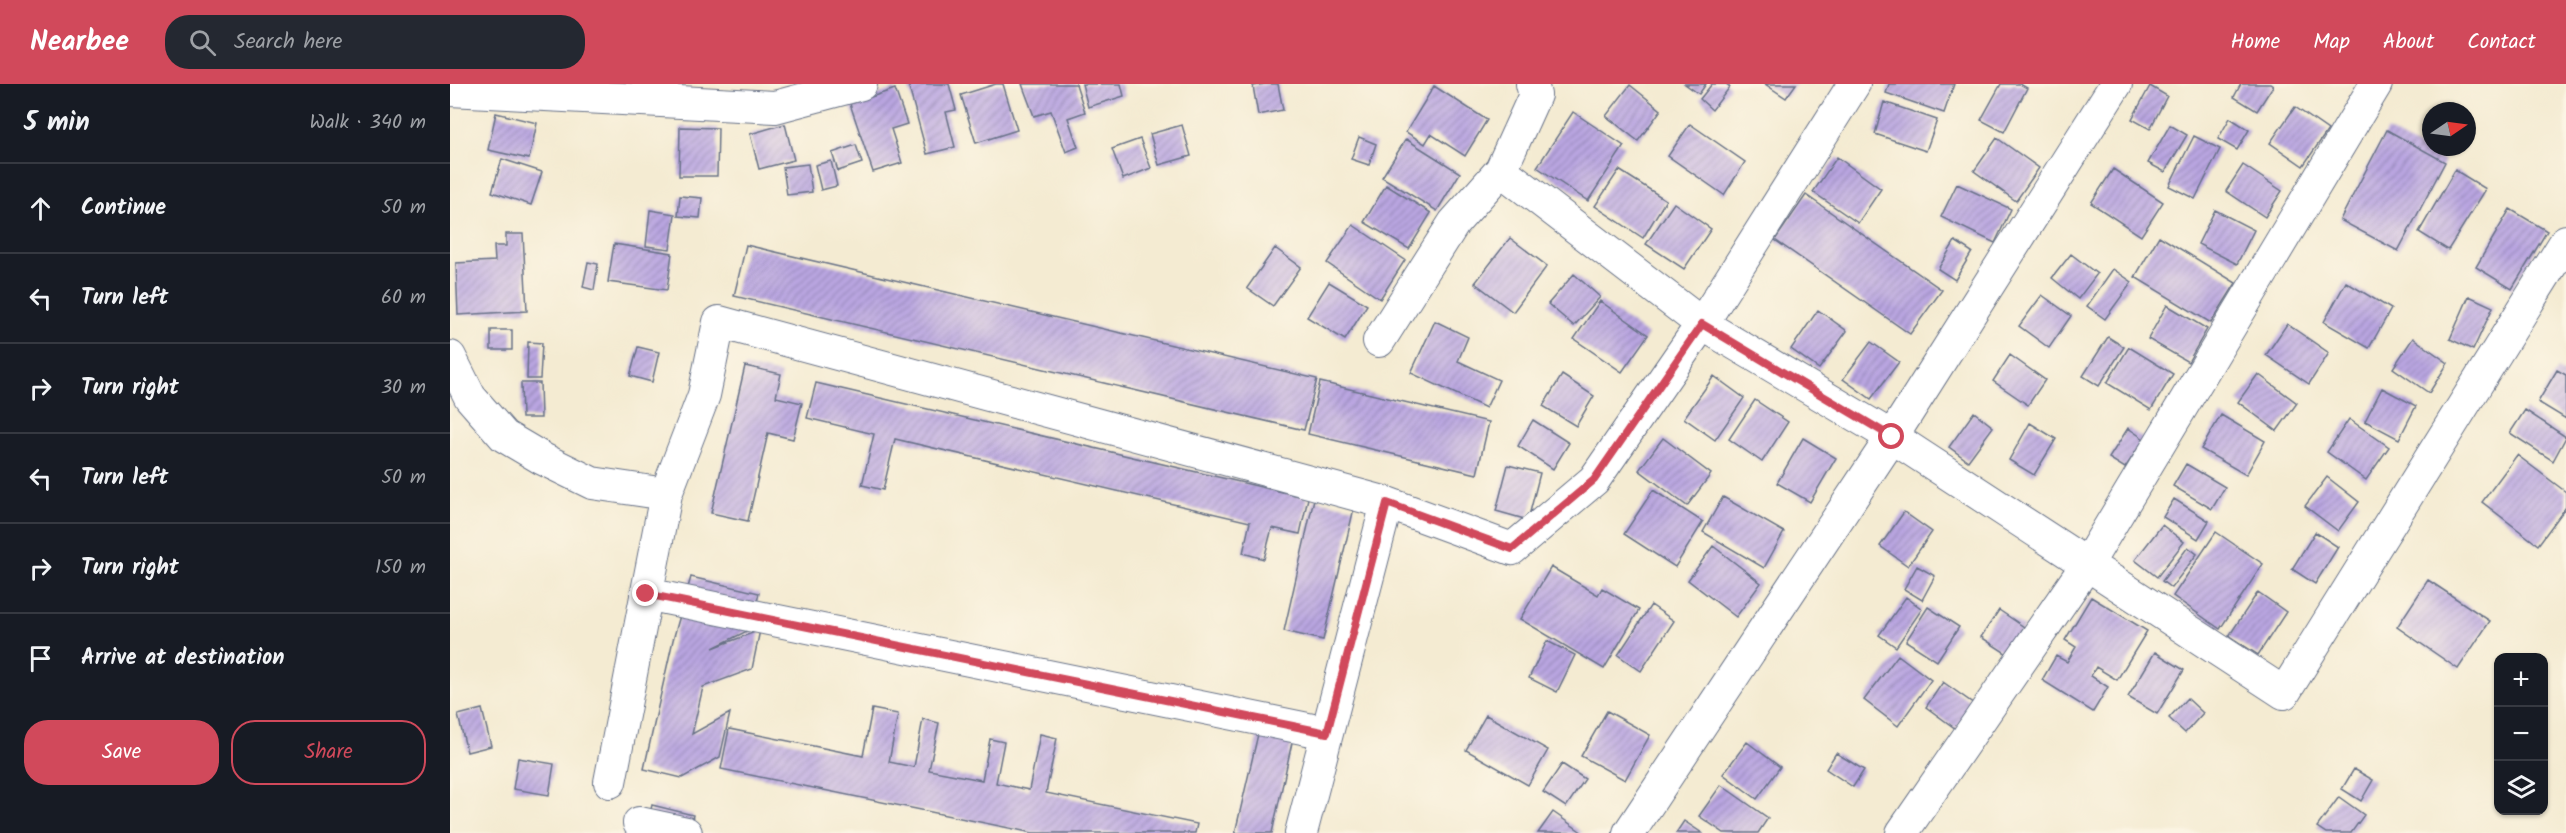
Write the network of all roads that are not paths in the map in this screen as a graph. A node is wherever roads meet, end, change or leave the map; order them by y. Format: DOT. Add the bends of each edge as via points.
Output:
graph roads {
  1 [pos="861,84"];
  2 [pos="1532,84"];
  3 [pos="1854,84"];
  4 [pos="2116,84"];
  5 [pos="2376,84"];
  6 [pos="450,90"];
  7 [pos="1501,170"];
  8 [pos="2566,241"];
  9 [pos="1702,324"];
  10 [pos="1379,341"];
  11 [pos="450,357"];
  12 [pos="1892,437"];
  13 [pos="666,494"];
  14 [pos="1387,503"];
  15 [pos="2086,566"];
  16 [pos="646,594"];
  17 [pos="1327,733"];
  18 [pos="610,782"];
  19 [pos="639,823"];
  20 [pos="686,833"];
  21 [pos="1301,833"];
  22 [pos="1629,833"];
  23 [pos="1902,833"];
  1 -- 6 [label="street" via="775,107"];
  2 -- 7 [label="street" via="1535,95"];
  3 -- 9 [label="street"];
  4 -- 12 [label="street"];
  5 -- 15 [label="street"];
  7 -- 9 [label="street"];
  7 -- 10 [label="street" via="1454,223"];
  8 -- 15 [label="street" via="2284,693"];
  9 -- 12 [label="street"];
  9 -- 14 [label="street" via="1594,480 1512,549"];
  11 -- 13 [label="street" via="470,397 504,436 592,483"];
  12 -- 15 [label="street"];
  12 -- 22 [label="street"];
  13 -- 14 [label="street" via="704,396 719,322"];
  13 -- 16 [label="street"];
  14 -- 17 [label="street"];
  15 -- 23 [label="street"];
  16 -- 17 [label="street"];
  16 -- 18 [label="street"];
  17 -- 21 [label="street"];
  19 -- 20 [label="street"];
}
